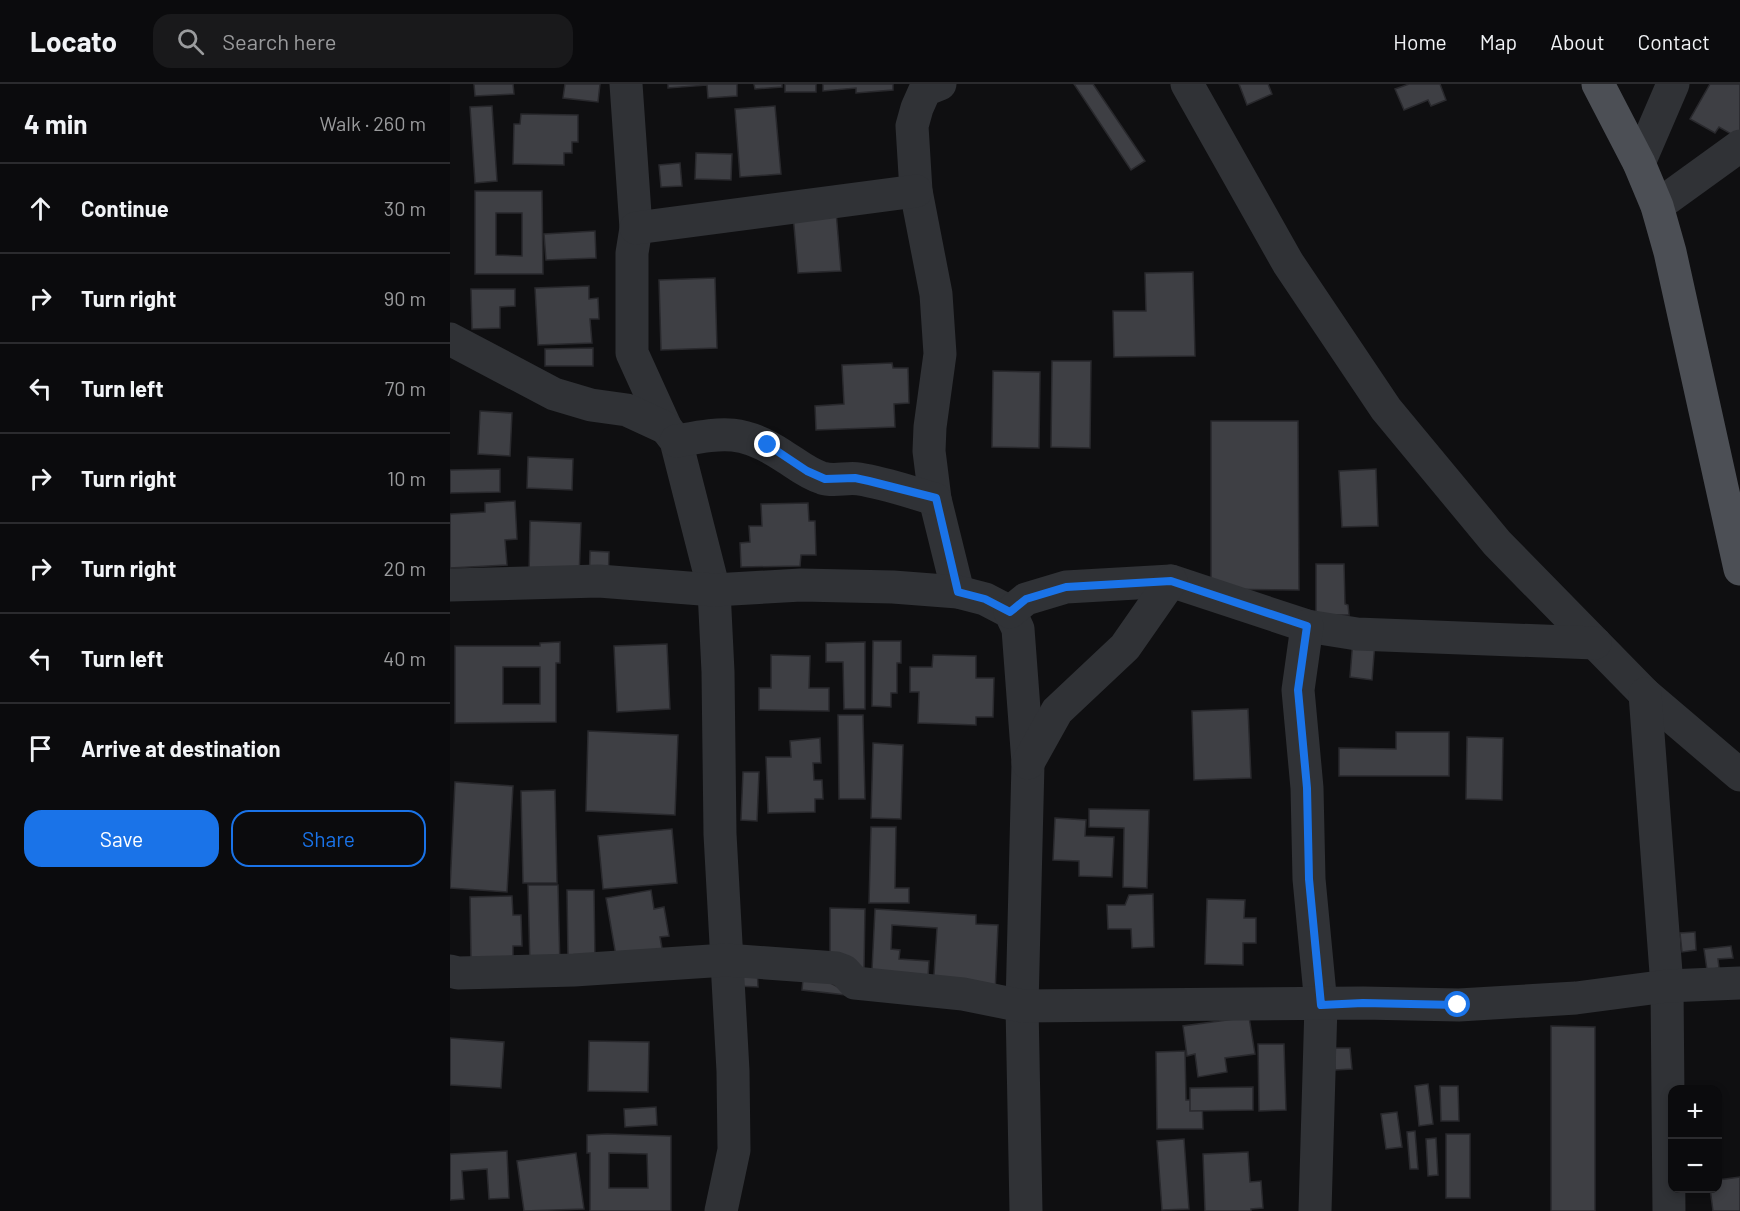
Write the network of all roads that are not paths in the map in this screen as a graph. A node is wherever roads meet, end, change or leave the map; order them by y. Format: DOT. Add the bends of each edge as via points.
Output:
graph roads {
  1 [pos="626,84"];
  2 [pos="1187,84"];
  3 [pos="1598,84"];
  4 [pos="1673,84"];
  5 [pos="931,86"];
  6 [pos="1740,146"];
  7 [pos="1639,163"];
  8 [pos="916,191"];
  9 [pos="1657,206"];
  10 [pos="636,228"];
  11 [pos="450,339"];
  12 [pos="671,434"];
  13 [pos="936,498"];
  14 [pos="1740,568"];
  15 [pos="1171,581"];
  16 [pos="450,585"];
  17 [pos="714,590"];
  18 [pos="958,592"];
  19 [pos="1010,612"];
  20 [pos="1307,626"];
  21 [pos="1595,643"];
  22 [pos="1645,694"];
  23 [pos="1028,764"];
  24 [pos="1740,775"];
  25 [pos="726,960"];
  26 [pos="450,971"];
  27 [pos="1740,983"];
  28 [pos="1667,986"];
  29 [pos="1321,1005"];
  30 [pos="1022,1006"];
  31 [pos="721,1211"];
  32 [pos="1026,1211"];
  33 [pos="1315,1211"];
  34 [pos="1669,1211"];
  1 -- 10 [label="street"];
  2 -- 21 [label="street" via="1288,263 1386,409 1497,543"];
  3 -- 7 [label="main road"];
  4 -- 7 [label="street"];
  5 -- 8 [label="street" via="916,108 912,126"];
  6 -- 9 [label="street"];
  7 -- 9 [label="main road"];
  8 -- 10 [label="street"];
  8 -- 13 [label="street" via="936,294 940,354 929,451"];
  9 -- 14 [label="main road"];
  10 -- 12 [label="street" via="632,253 632,353"];
  11 -- 12 [label="street" via="554,394 627,410"];
  12 -- 13 [label="street" via="724,433 747,437 825,479 855,478"];
  12 -- 17 [label="street"];
  13 -- 18 [label="street"];
  15 -- 19 [label="street" via="1066,587 1026,599"];
  15 -- 20 [label="street"];
  15 -- 23 [label="street" via="1125,647 1057,711"];
  16 -- 17 [label="street" via="599,581"];
  17 -- 18 [label="street" via="801,585"];
  17 -- 25 [label="street"];
  18 -- 19 [label="street" via="985,599"];
  19 -- 23 [label="street" via="1018,629"];
  20 -- 21 [label="street" via="1357,633"];
  20 -- 29 [label="street" via="1298,690"];
  21 -- 22 [label="street"];
  22 -- 24 [label="street"];
  22 -- 28 [label="street"];
  23 -- 30 [label="street"];
  25 -- 26 [label="street" via="574,970"];
  25 -- 30 [label="street" via="841,969 855,983 963,994"];
  25 -- 31 [label="street" via="735,1150"];
  27 -- 28 [label="street"];
  28 -- 29 [label="street" via="1576,998 1458,1005"];
  28 -- 34 [label="street"];
  29 -- 30 [label="street"];
  29 -- 33 [label="street"];
  30 -- 32 [label="street"];
}
